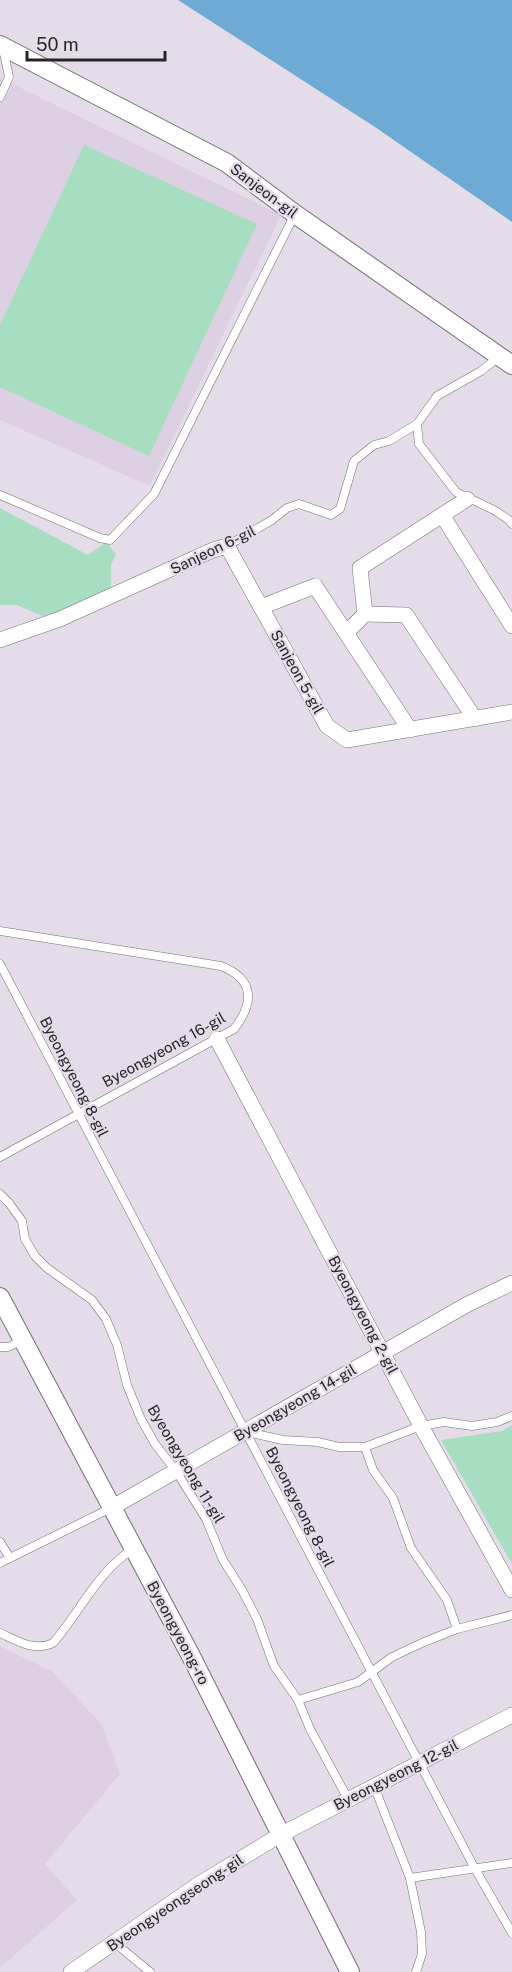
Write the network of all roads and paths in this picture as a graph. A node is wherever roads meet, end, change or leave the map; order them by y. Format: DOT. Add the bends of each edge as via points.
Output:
graph roads {
  1 [pos="1,47"];
  2 [pos="0,97"];
  3 [pos="295,214"];
  4 [pos="506,361"];
  5 [pos="417,424"];
  6 [pos="0,495"];
  7 [pos="467,499"];
  8 [pos="442,515"];
  9 [pos="512,524"];
  10 [pos="227,546"];
  11 [pos="261,607"];
  12 [pos="365,615"];
  13 [pos="512,626"];
  14 [pos="346,633"];
  15 [pos="0,640"];
  16 [pos="512,712"];
  17 [pos="475,719"];
  18 [pos="410,730"];
  19 [pos="0,931"];
  20 [pos="0,964"];
  21 [pos="217,1039"];
  22 [pos="77,1114"];
  23 [pos="0,1157"];
  24 [pos="0,1194"];
  25 [pos="512,1283"];
  26 [pos="0,1297"];
  27 [pos="23,1341"];
  28 [pos="0,1347"];
  29 [pos="383,1352"];
  30 [pos="512,1416"];
  31 [pos="422,1426"];
  32 [pos="246,1431"];
  33 [pos="365,1447"];
  34 [pos="176,1471"];
  35 [pos="111,1508"];
  36 [pos="0,1542"];
  37 [pos="133,1549"];
  38 [pos="9,1558"];
  39 [pos="0,1563"];
  40 [pos="512,1590"];
  41 [pos="512,1615"];
  42 [pos="457,1629"];
  43 [pos="0,1633"];
  44 [pos="373,1671"];
  45 [pos="298,1700"];
  46 [pos="512,1714"];
  47 [pos="419,1763"];
  48 [pos="374,1786"];
  49 [pos="348,1799"];
  50 [pos="280,1835"];
  51 [pos="512,1863"];
  52 [pos="474,1867"];
  53 [pos="410,1878"];
  54 [pos="512,1933"];
  55 [pos="115,1943"];
  56 [pos="71,1972"];
  57 [pos="150,1972"];
  58 [pos="350,1972"];
  59 [pos="416,1972"];
  1 -- 2 [label="lane" via="9,77"];
  1 -- 3 [label="street, Sanjeon-gil" via="227,163"];
  3 -- 4 [label="street, Sanjeon-gil"];
  3 -- 6 [label="lane" via="154,495 110,540"];
  4 -- 5 [label="lane, Sanjeon 6-gil" via="437,396"];
  5 -- 7 [label="lane" via="419,444 456,492"];
  5 -- 10 [label="lane, Sanjeon 6-gil" via="374,445 354,461 340,509 331,515 299,504"];
  7 -- 8 [label="street"];
  7 -- 9 [label="lane" via="494,510"];
  8 -- 12 [label="street" via="360,568"];
  8 -- 13 [label="street"];
  10 -- 11 [label="street, Sanjeon 5-gil"];
  10 -- 15 [label="street, Sanjeon 6-gil" via="60,619"];
  11 -- 14 [label="street" via="315,586"];
  11 -- 18 [label="street, Sanjeon 5-gil" via="327,726 347,740"];
  12 -- 14 [label="street"];
  12 -- 17 [label="street" via="406,615"];
  14 -- 18 [label="street"];
  16 -- 17 [label="street, Sanjeon 5-gil"];
  17 -- 18 [label="street, Sanjeon 5-gil"];
  19 -- 21 [label="lane, Byeongyeong 16-gil" via="221,966 236,972 248,990 247,1006 234,1029"];
  20 -- 22 [label="lane, Byeongyeong 8-gil"];
  21 -- 22 [label="lane, Byeongyeong 16-gil"];
  21 -- 29 [label="street, Byeongyeong 2-gil"];
  22 -- 23 [label="lane, Byeongyeong 16-gil"];
  22 -- 32 [label="lane, Byeongyeong 8-gil"];
  24 -- 34 [label="lane, Byeongyeong 11-gil" via="22,1221 25,1239 35,1256 92,1300 106,1319 141,1419"];
  25 -- 29 [label="street, Byeongyeong 14-gil"];
  26 -- 27 [label="street, Byeongyeong-ro"];
  27 -- 28 [label="lane"];
  27 -- 35 [label="street, Byeongyeong-ro"];
  29 -- 31 [label="street, Byeongyeong 2-gil"];
  29 -- 32 [label="street, Byeongyeong 14-gil"];
  30 -- 31 [label="lane" via="472,1426 444,1422"];
  31 -- 33 [label="lane"];
  31 -- 40 [label="street, Byeongyeong 2-gil"];
  32 -- 33 [label="lane" via="283,1440"];
  32 -- 34 [label="street, Byeongyeong 14-gil"];
  32 -- 44 [label="lane, Byeongyeong 8-gil"];
  33 -- 42 [label="lane" via="373,1470 393,1498 411,1548 447,1600"];
  34 -- 35 [label="street, Byeongyeong 14-gil"];
  34 -- 45 [label="lane, Byeongyeong 11-gil" via="243,1590 274,1666"];
  35 -- 37 [label="street, Byeongyeong-ro"];
  35 -- 38 [label="lane"];
  36 -- 38 [label="lane"];
  37 -- 43 [label="lane" via="105,1573 53,1643 33,1647"];
  37 -- 50 [label="street, Byeongyeong-ro"];
  38 -- 39 [label="lane"];
  41 -- 42 [label="lane"];
  42 -- 44 [label="lane" via="392,1657"];
  44 -- 45 [label="lane" via="358,1682"];
  44 -- 47 [label="lane, Byeongyeong 8-gil"];
  45 -- 49 [label="lane, Byeongyeong 11-gil"];
  46 -- 47 [label="street, Byeongyeong 12-gil"];
  47 -- 48 [label="street, Byeongyeong 12-gil"];
  47 -- 52 [label="lane, Byeongyeong 8-gil"];
  48 -- 49 [label="street, Byeongyeong 12-gil"];
  48 -- 53 [label="lane"];
  49 -- 50 [label="street, Byeongyeong 12-gil"];
  50 -- 55 [label="street, Byeongyeongseong-gil" via="199,1884"];
  50 -- 58 [label="street, Byeongyeong-ro"];
  51 -- 52 [label="lane"];
  52 -- 53 [label="lane"];
  52 -- 54 [label="lane, Byeongyeong 8-gil"];
  53 -- 59 [label="lane" via="421,1932 422,1954"];
  55 -- 56 [label="street, Byeongyeongseong-gil"];
  55 -- 57 [label="lane"];
}
